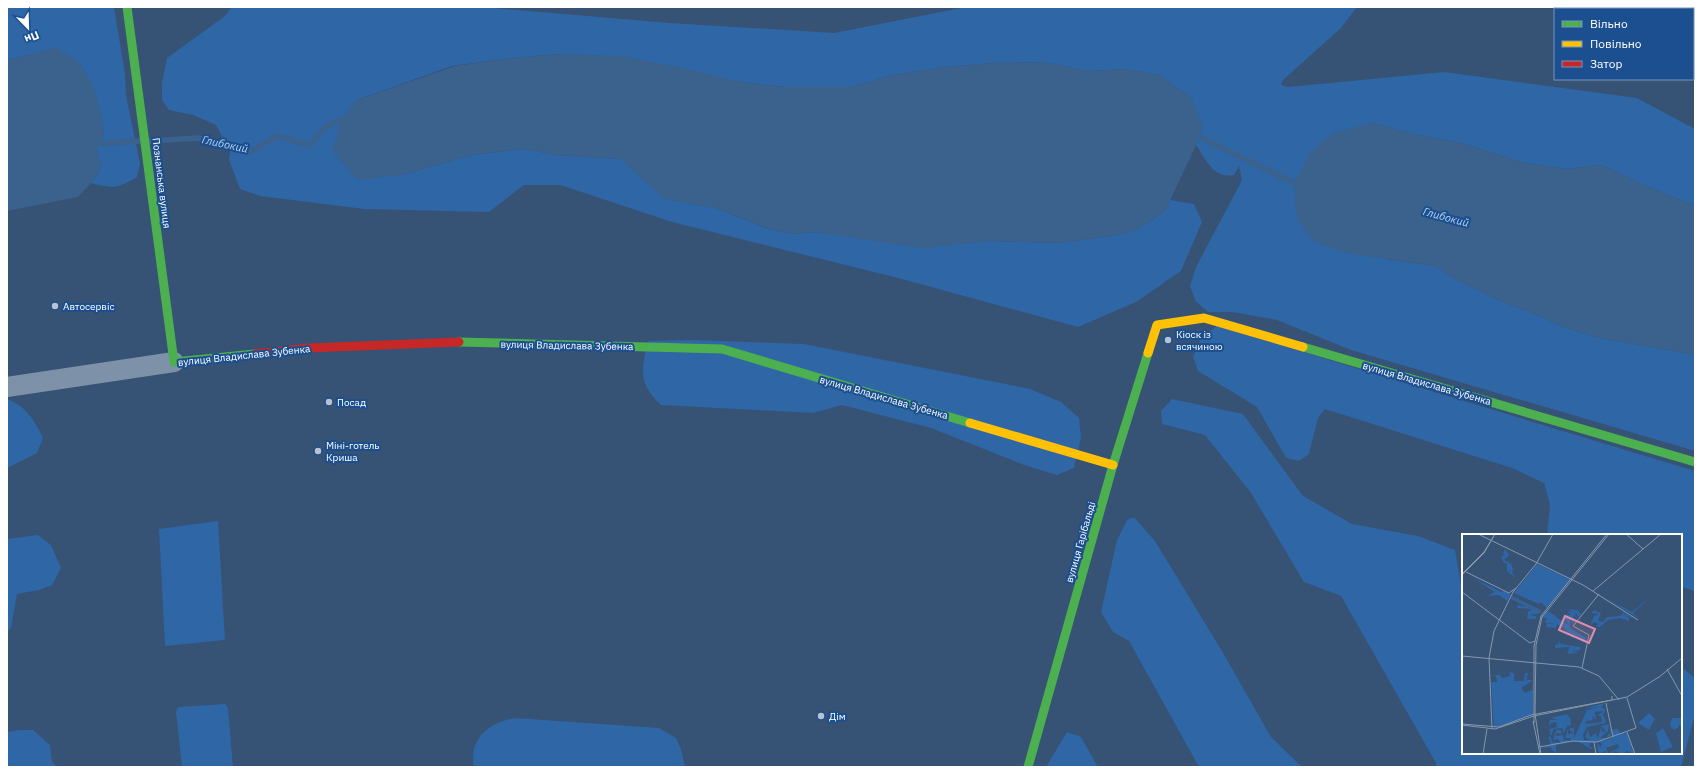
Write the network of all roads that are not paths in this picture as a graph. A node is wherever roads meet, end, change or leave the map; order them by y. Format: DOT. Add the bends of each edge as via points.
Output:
graph roads {
  1 [pos="127,7"];
  2 [pos="1157,325"];
  3 [pos="174,362"];
  4 [pos="7,387"];
  5 [pos="1695,462"];
  6 [pos="1113,465"];
  7 [pos="1028,767"];
  1 -- 3 [label="street, Познанська вулиця"];
  2 -- 5 [label="street, вулиця Владислава Зубенка" via="1204,318"];
  2 -- 6 [label="street, вулиця Гарібальді"];
  3 -- 4 [label="street, вулиця Владислава Зубенка"];
  3 -- 6 [label="street, вулиця Владислава Зубенка" via="309,348 447,342 722,349"];
  6 -- 7 [label="street, вулиця Гарібальді"];
}
